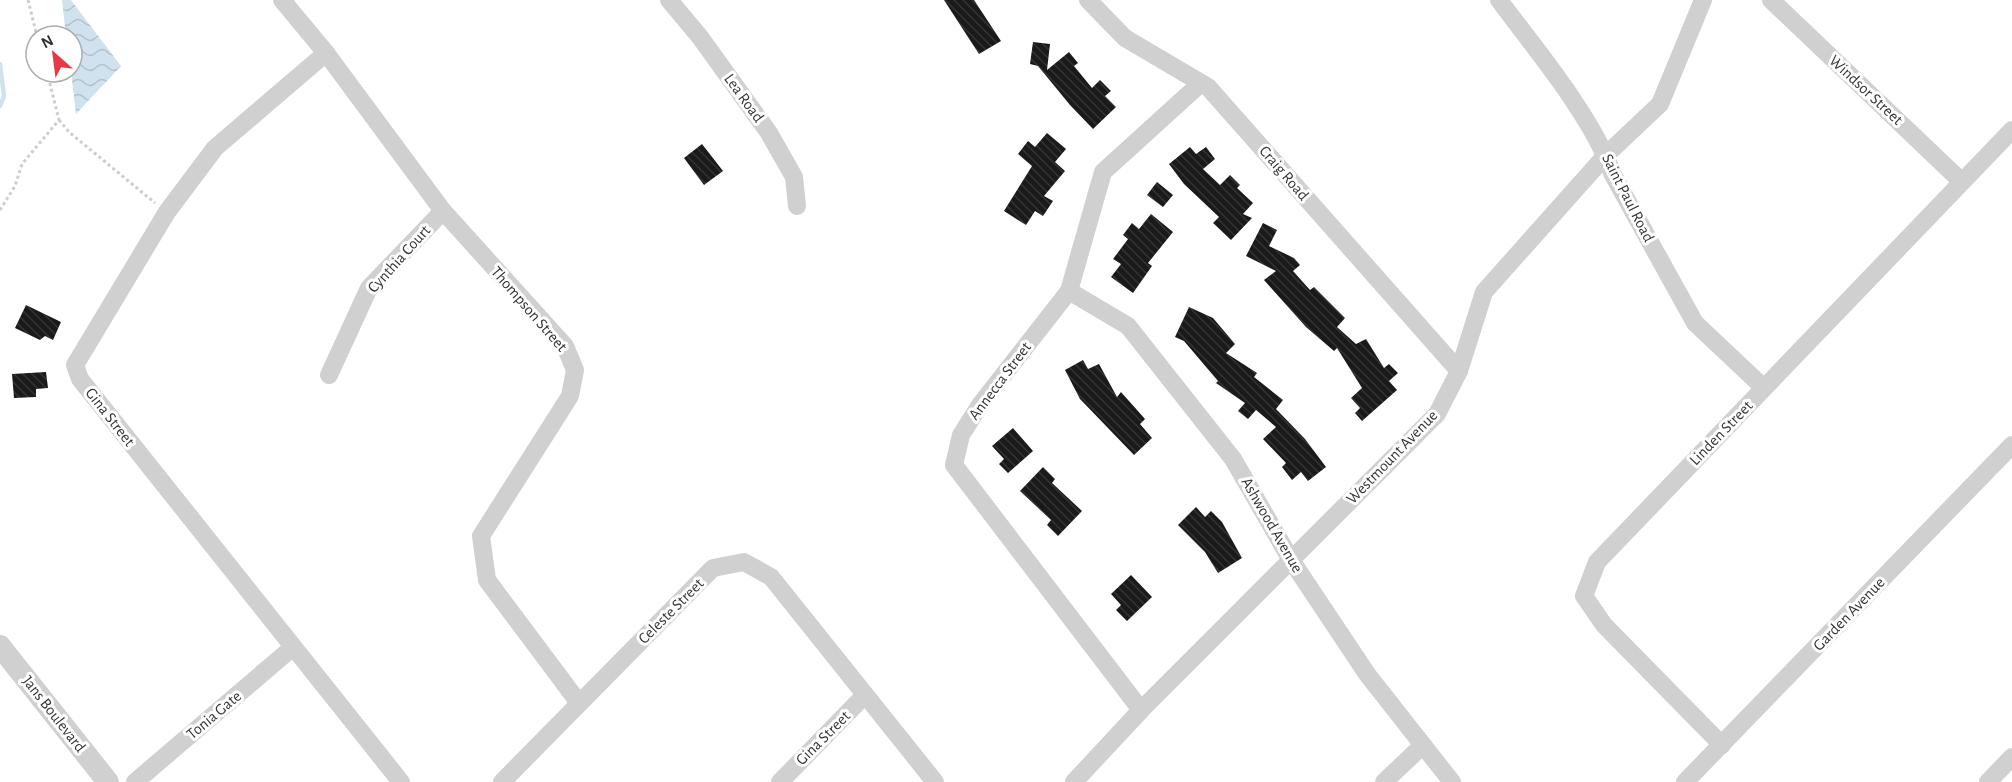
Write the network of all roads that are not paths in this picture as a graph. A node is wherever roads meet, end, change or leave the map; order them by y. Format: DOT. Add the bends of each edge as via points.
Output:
graph roads {
  1 [pos="282,0"];
  2 [pos="669,0"];
  3 [pos="1088,0"];
  4 [pos="1499,0"];
  5 [pos="1703,0"];
  6 [pos="1771,0"];
  7 [pos="326,53"];
  8 [pos="1201,83"];
  9 [pos="2012,130"];
  10 [pos="1606,155"];
  11 [pos="1961,181"];
  12 [pos="797,206"];
  13 [pos="443,211"];
  14 [pos="1068,291"];
  15 [pos="1459,371"];
  16 [pos="329,375"];
  17 [pos="1764,388"];
  18 [pos="2012,445"];
  19 [pos="1291,560"];
  20 [pos="0,646"];
  21 [pos="292,648"];
  22 [pos="865,695"];
  23 [pos="579,703"];
  24 [pos="1141,710"];
  25 [pos="1423,745"];
  26 [pos="1722,745"];
  27 [pos="2012,757"];
  28 [pos="108,782"];
  29 [pos="135,782"];
  30 [pos="401,782"];
  31 [pos="502,782"];
  32 [pos="780,782"];
  33 [pos="935,782"];
  34 [pos="1074,782"];
  35 [pos="1384,782"];
  36 [pos="1452,782"];
  37 [pos="1685,782"];
  38 [pos="1988,782"];
  1 -- 7 [label="street, Thompson Street"];
  2 -- 12 [label="street, Lea Road" via="769,133 794,177"];
  3 -- 8 [label="street, Craig Road" via="1125,38"];
  4 -- 10 [label="street, Saint Paul Road" via="1562,85"];
  5 -- 10 [label="street, Westmount Avenue" via="1660,104"];
  6 -- 11 [label="street, Windsor Street"];
  7 -- 13 [label="street, Thompson Street"];
  7 -- 21 [label="street, Gina Street" via="215,148 167,212 75,365 80,379"];
  8 -- 14 [label="street, Annecca Street" via="1103,172"];
  8 -- 15 [label="street, Craig Road"];
  9 -- 11 [label="street, Linden Street"];
  10 -- 15 [label="street, Westmount Avenue" via="1484,292"];
  10 -- 17 [label="street, Saint Paul Road" via="1613,175 1695,323"];
  11 -- 17 [label="street, Linden Street"];
  13 -- 16 [label="street, Cynthia Court" via="369,288"];
  13 -- 23 [label="street, Thompson Street" via="565,346 575,370 570,396 481,536 487,580"];
  14 -- 19 [label="street, Ashwood Avenue" via="1128,326 1233,459"];
  14 -- 24 [label="street, Annecca Street" via="980,405 961,435 954,465"];
  15 -- 19 [label="street, Westmount Avenue" via="1437,414"];
  17 -- 26 [label="street, Linden Street" via="1597,562 1584,596 1604,625"];
  18 -- 26 [label="street, Garden Avenue"];
  19 -- 24 [label="street, Westmount Avenue"];
  19 -- 25 [label="street, Ashwood Avenue" via="1367,674"];
  20 -- 28 [label="street, Jans Boulevard"];
  21 -- 29 [label="street, Tonia Gate"];
  21 -- 30 [label="street, Gina Street"];
  22 -- 23 [label="street, Celeste Street" via="771,578 744,562 713,568"];
  22 -- 32 [label="street, Gina Street"];
  22 -- 33 [label="street, Celeste Street"];
  23 -- 31 [label="street, Celeste Street"];
  24 -- 34 [label="street, Westmount Avenue"];
  25 -- 35 [label="street"];
  25 -- 36 [label="street, Ashwood Avenue"];
  26 -- 37 [label="street, Garden Avenue"];
  27 -- 38 [label="street"];
}
